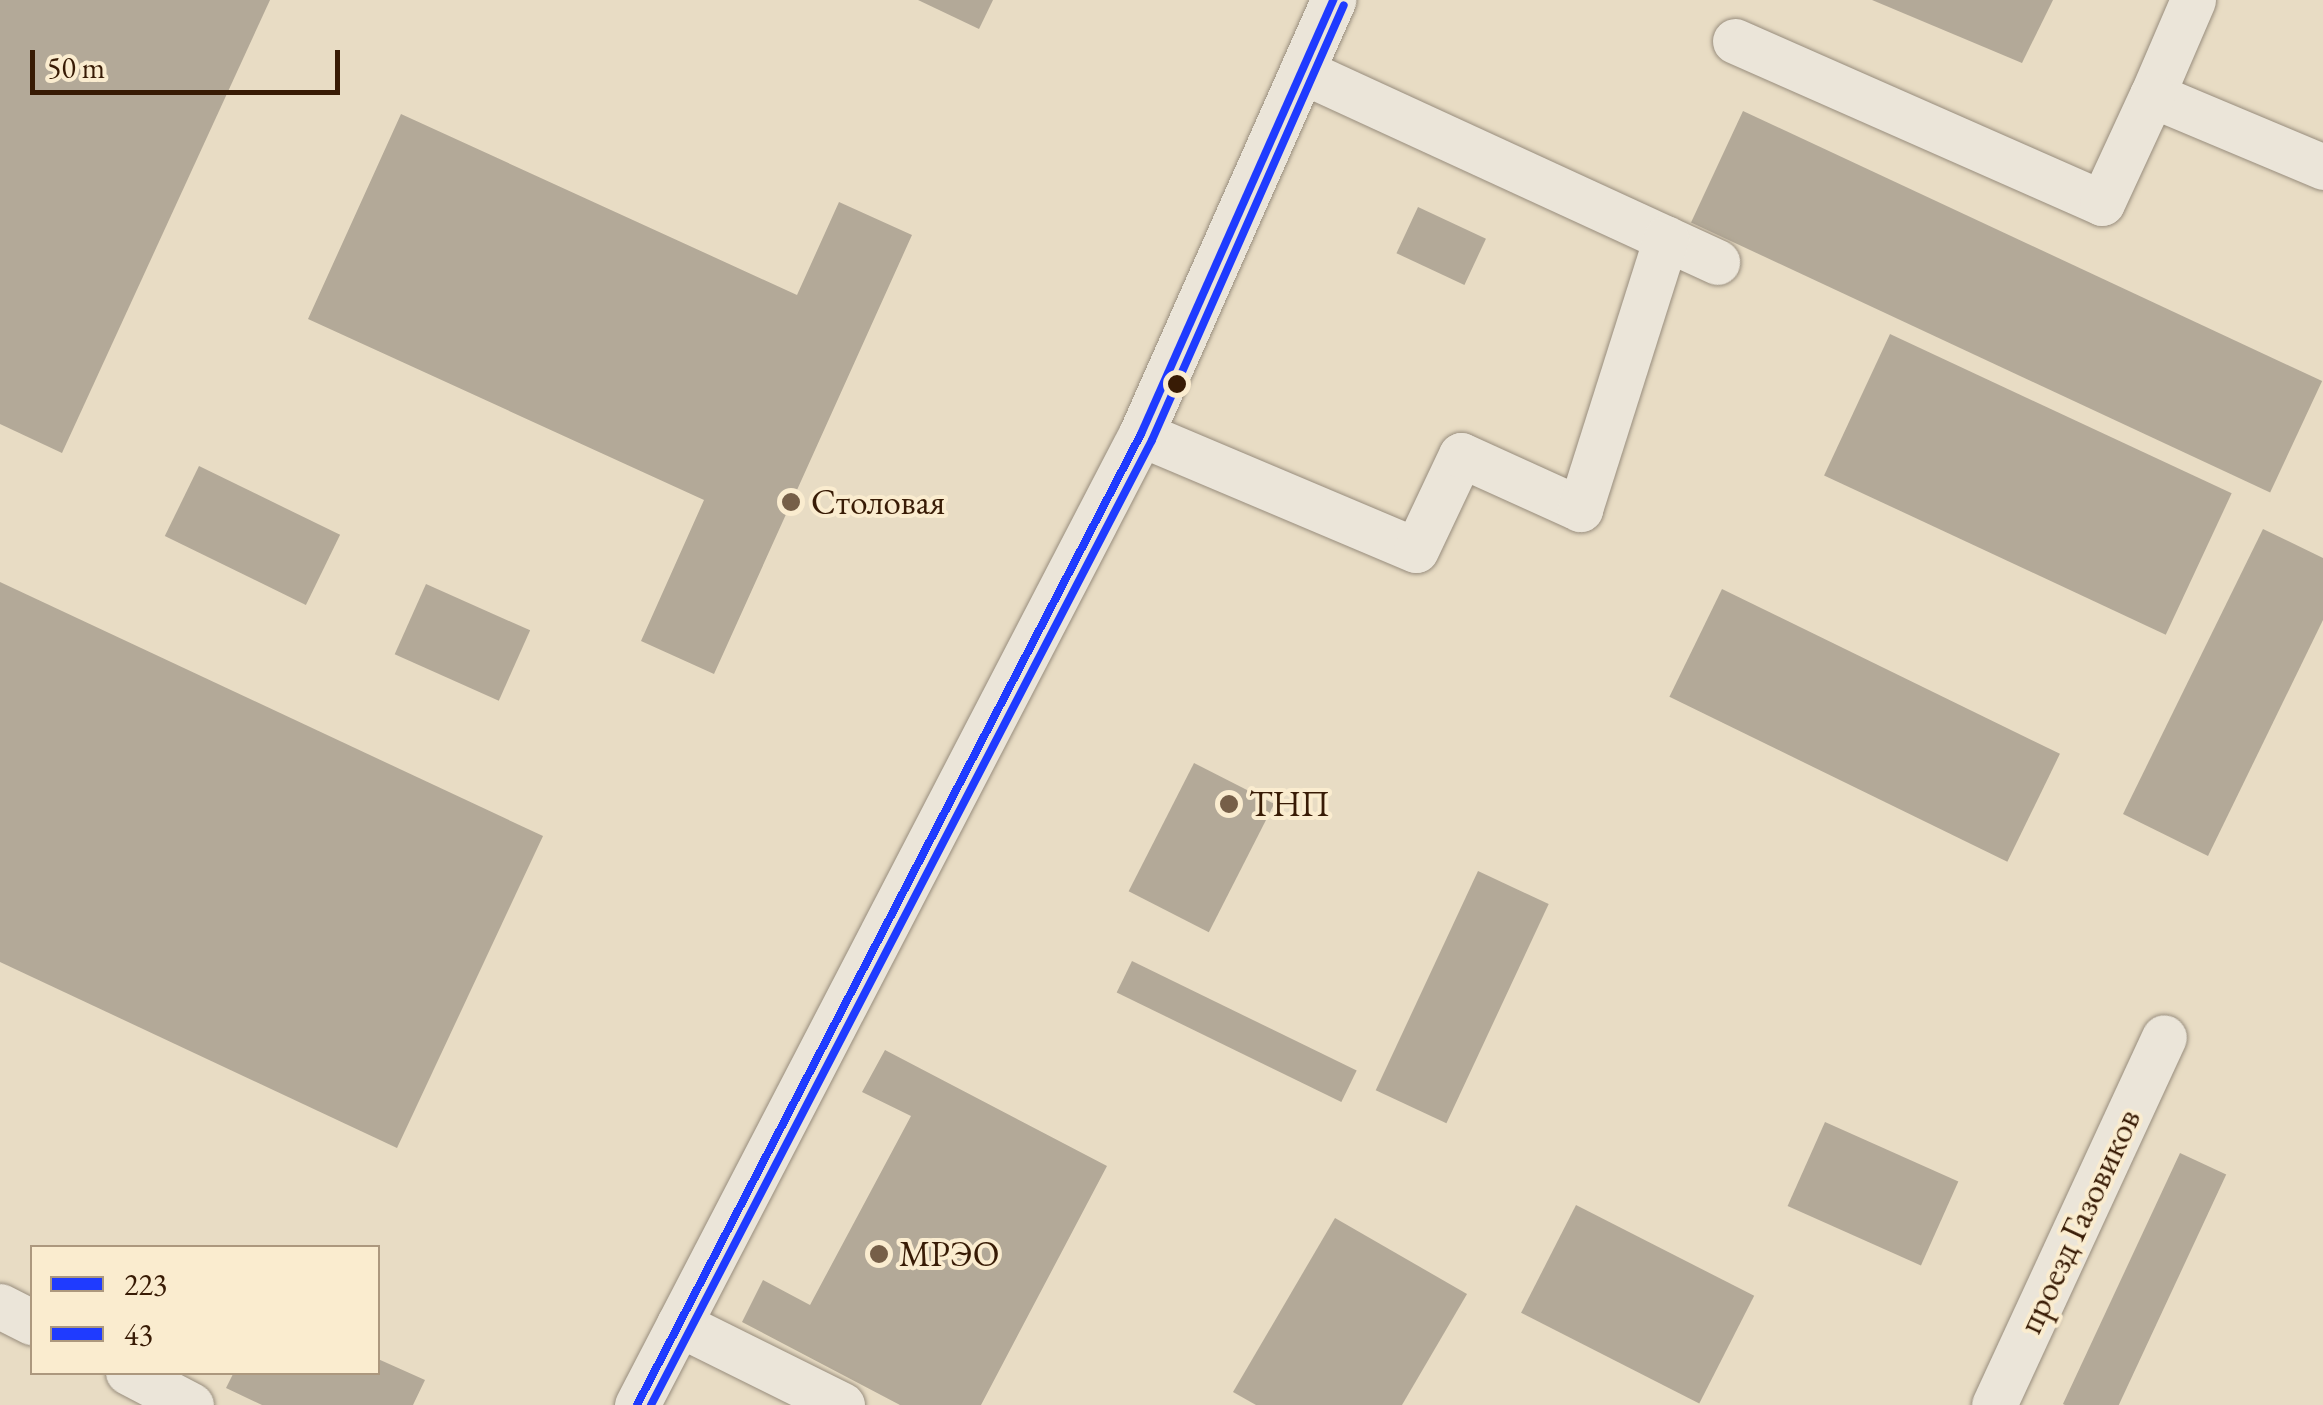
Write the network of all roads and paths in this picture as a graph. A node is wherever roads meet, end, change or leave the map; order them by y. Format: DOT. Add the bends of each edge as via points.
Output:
graph roads {
  1 [pos="1334,0"];
  2 [pos="2193,0"];
  3 [pos="1735,41"];
  4 [pos="1302,71"];
  5 [pos="2152,95"];
  6 [pos="2323,167"];
  7 [pos="1666,238"];
  8 [pos="1718,262"];
  9 [pos="1141,434"];
  10 [pos="2164,1037"];
  11 [pos="0,1306"];
  12 [pos="30,1321"];
  13 [pos="679,1324"];
  14 [pos="134,1375"];
  15 [pos="191,1405"];
  16 [pos="637,1405"];
  17 [pos="842,1405"];
  18 [pos="1994,1405"];
  1 -- 4 [label="street"];
  2 -- 5 [label="street"];
  3 -- 5 [label="street" via="2102,203"];
  4 -- 7 [label="street"];
  4 -- 9 [label="street"];
  5 -- 6 [label="street"];
  7 -- 8 [label="street"];
  7 -- 9 [label="street" via="1580,509 1462,455 1416,550"];
  9 -- 13 [label="street"];
  10 -- 18 [label="street, проезд Газовиков"];
  11 -- 12 [label="street"];
  13 -- 16 [label="street"];
  13 -- 17 [label="street"];
  14 -- 15 [label="street"];
}
